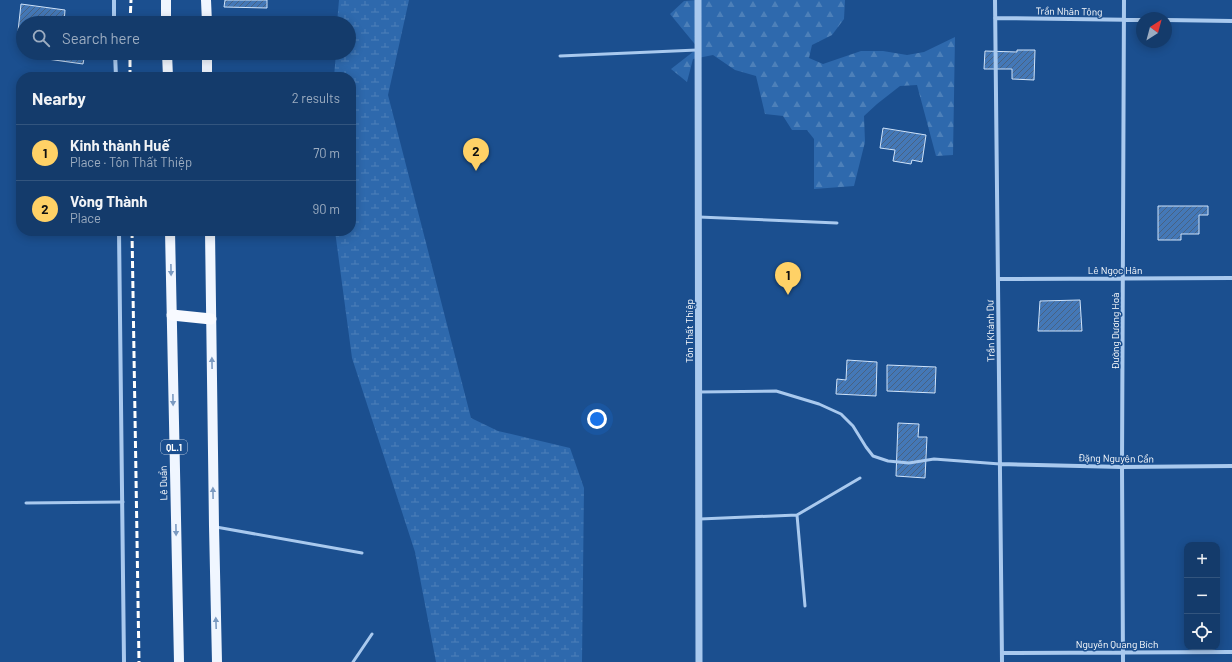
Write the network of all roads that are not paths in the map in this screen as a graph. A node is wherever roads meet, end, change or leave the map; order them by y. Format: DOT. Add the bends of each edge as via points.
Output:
graph roads {
  1 [pos="114,0"];
  2 [pos="166,0"];
  3 [pos="206,0"];
  4 [pos="698,0"];
  5 [pos="995,0"];
  6 [pos="1124,0"];
  7 [pos="114,16"];
  8 [pos="166,16"];
  9 [pos="207,16"];
  10 [pos="995,18"];
  11 [pos="1124,20"];
  12 [pos="1136,20"];
  13 [pos="1172,20"];
  14 [pos="1232,21"];
  15 [pos="699,50"];
  16 [pos="560,56"];
  17 [pos="115,60"];
  18 [pos="167,60"];
  19 [pos="207,60"];
  20 [pos="116,72"];
  21 [pos="168,72"];
  22 [pos="207,72"];
  23 [pos="699,217"];
  24 [pos="837,223"];
  25 [pos="118,236"];
  26 [pos="170,236"];
  27 [pos="210,236"];
  28 [pos="1123,278"];
  29 [pos="1232,278"];
  30 [pos="998,279"];
  31 [pos="172,315"];
  32 [pos="211,320"];
  33 [pos="699,392"];
  34 [pos="1000,464"];
  35 [pos="1232,466"];
  36 [pos="1122,467"];
  37 [pos="860,478"];
  38 [pos="123,502"];
  39 [pos="26,504"];
  40 [pos="797,515"];
  41 [pos="699,519"];
  42 [pos="214,526"];
  43 [pos="362,553"];
  44 [pos="805,606"];
  45 [pos="372,634"];
  46 [pos="1123,652"];
  47 [pos="1232,652"];
  48 [pos="1002,653"];
  49 [pos="124,662"];
  50 [pos="179,662"];
  51 [pos="218,662"];
  52 [pos="353,662"];
  53 [pos="699,662"];
  54 [pos="1002,662"];
  55 [pos="1123,662"];
  1 -- 7 [label="street"];
  2 -- 8 [label="main road"];
  3 -- 9 [label="main road"];
  4 -- 15 [label="street, Tôn Thất Thiệp"];
  5 -- 10 [label="street, Trần Khánh Dư"];
  6 -- 11 [label="street, Đường Dương Hoà"];
  10 -- 11 [label="street, Trần Nhân Tông"];
  10 -- 30 [label="street, Trần Khánh Dư"];
  11 -- 12 [label="street, Trần Nhân Tông"];
  11 -- 28 [label="street, Đường Dương Hoà"];
  13 -- 14 [label="street"];
  15 -- 16 [label="lane"];
  15 -- 23 [label="street, Tôn Thất Thiệp"];
  17 -- 20 [label="street"];
  18 -- 21 [label="main road"];
  19 -- 22 [label="main road"];
  23 -- 24 [label="lane"];
  23 -- 33 [label="street, Tôn Thất Thiệp"];
  25 -- 38 [label="street"];
  26 -- 31 [label="main road, Lê Duẩn / QL.1, one-way"];
  27 -- 32 [label="main road"];
  28 -- 29 [label="street, Lê Ngọc Hân"];
  28 -- 30 [label="street, Lê Ngọc Hân"];
  28 -- 36 [label="street, Đường Dương Hoà"];
  30 -- 34 [label="street, Trần Khánh Dư"];
  31 -- 32 [label="highway"];
  31 -- 50 [label="main road, Lê Duẩn / QL.1, one-way"];
  42 -- 32 [label="main road, one-way"];
  33 -- 34 [label="lane" via="776,391 818,404 841,414 853,426 873,456 888,461 909,463 934,459"];
  33 -- 41 [label="street, Tôn Thất Thiệp"];
  34 -- 36 [label="street, Đặng Nguyên Cẩn"];
  34 -- 48 [label="street, Trần Khánh Dư"];
  35 -- 36 [label="street, Đặng Nguyên Cẩn"];
  36 -- 46 [label="street, Đường Dương Hoà"];
  37 -- 40 [label="lane"];
  38 -- 39 [label="lane"];
  38 -- 49 [label="street"];
  40 -- 41 [label="lane"];
  40 -- 44 [label="lane"];
  41 -- 53 [label="street, Tôn Thất Thiệp"];
  42 -- 43 [label="lane"];
  51 -- 42 [label="main road, one-way"];
  45 -- 52 [label="lane"];
  46 -- 47 [label="street, Nguyễn Quang Bích"];
  46 -- 48 [label="street, Nguyễn Quang Bích"];
  46 -- 55 [label="street, Đường Dương Hoà"];
  48 -- 54 [label="street, Trần Khánh Dư"];
}
